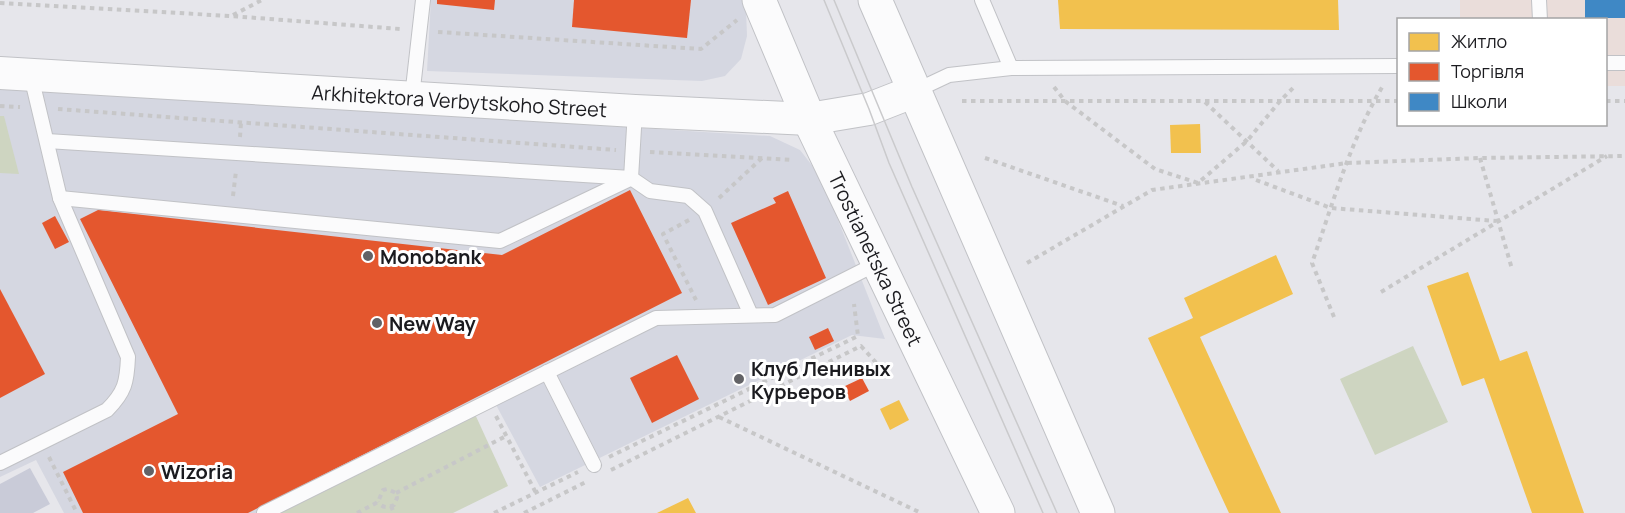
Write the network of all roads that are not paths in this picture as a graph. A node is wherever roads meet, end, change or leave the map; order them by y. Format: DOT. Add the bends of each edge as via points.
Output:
graph roads {
  1 [pos="423,0"];
  2 [pos="759,0"];
  3 [pos="874,0"];
  4 [pos="982,0"];
  5 [pos="1539,0"];
  6 [pos="1540,18"];
  7 [pos="1607,63"];
  8 [pos="1625,63"];
  9 [pos="1397,66"];
  10 [pos="1011,68"];
  11 [pos="0,73"];
  12 [pos="32,76"];
  13 [pos="915,91"];
  14 [pos="412,97"];
  15 [pos="635,111"];
  16 [pos="810,119"];
  17 [pos="47,141"];
  18 [pos="631,178"];
  19 [pos="60,198"];
  20 [pos="878,263"];
  21 [pos="751,315"];
  22 [pos="547,372"];
  23 [pos="0,463"];
  24 [pos="598,471"];
  25 [pos="264,513"];
  26 [pos="998,513"];
  27 [pos="1098,513"];
  1 -- 14 [label="lane"];
  2 -- 16 [label="main road, Trostianetska Street"];
  3 -- 13 [label="main road"];
  4 -- 10 [label="lane"];
  5 -- 6 [label="lane"];
  7 -- 8 [label="lane"];
  9 -- 10 [label="lane"];
  10 -- 13 [label="lane" via="949,75"];
  11 -- 12 [label="street, Arkhitektora Verbytskoho Street"];
  12 -- 14 [label="street, Arkhitektora Verbytskoho Street"];
  12 -- 17 [label="lane"];
  13 -- 16 [label="street, Arkhitektora Verbytskoho Street" via="869,109"];
  13 -- 27 [label="main road"];
  14 -- 15 [label="street, Arkhitektora Verbytskoho Street"];
  15 -- 16 [label="street, Arkhitektora Verbytskoho Street"];
  15 -- 18 [label="lane"];
  16 -- 20 [label="main road, Trostianetska Street"];
  17 -- 18 [label="lane"];
  17 -- 19 [label="lane"];
  18 -- 19 [label="lane" via="500,241"];
  18 -- 21 [label="lane" via="650,191 688,196 705,211"];
  19 -- 23 [label="lane" via="128,357 127,379 120,397 107,410"];
  20 -- 21 [label="lane" via="776,315"];
  20 -- 26 [label="main road, Trostianetska Street"];
  21 -- 22 [label="lane" via="656,318"];
  22 -- 24 [label="lane"];
  22 -- 25 [label="lane"];
}
